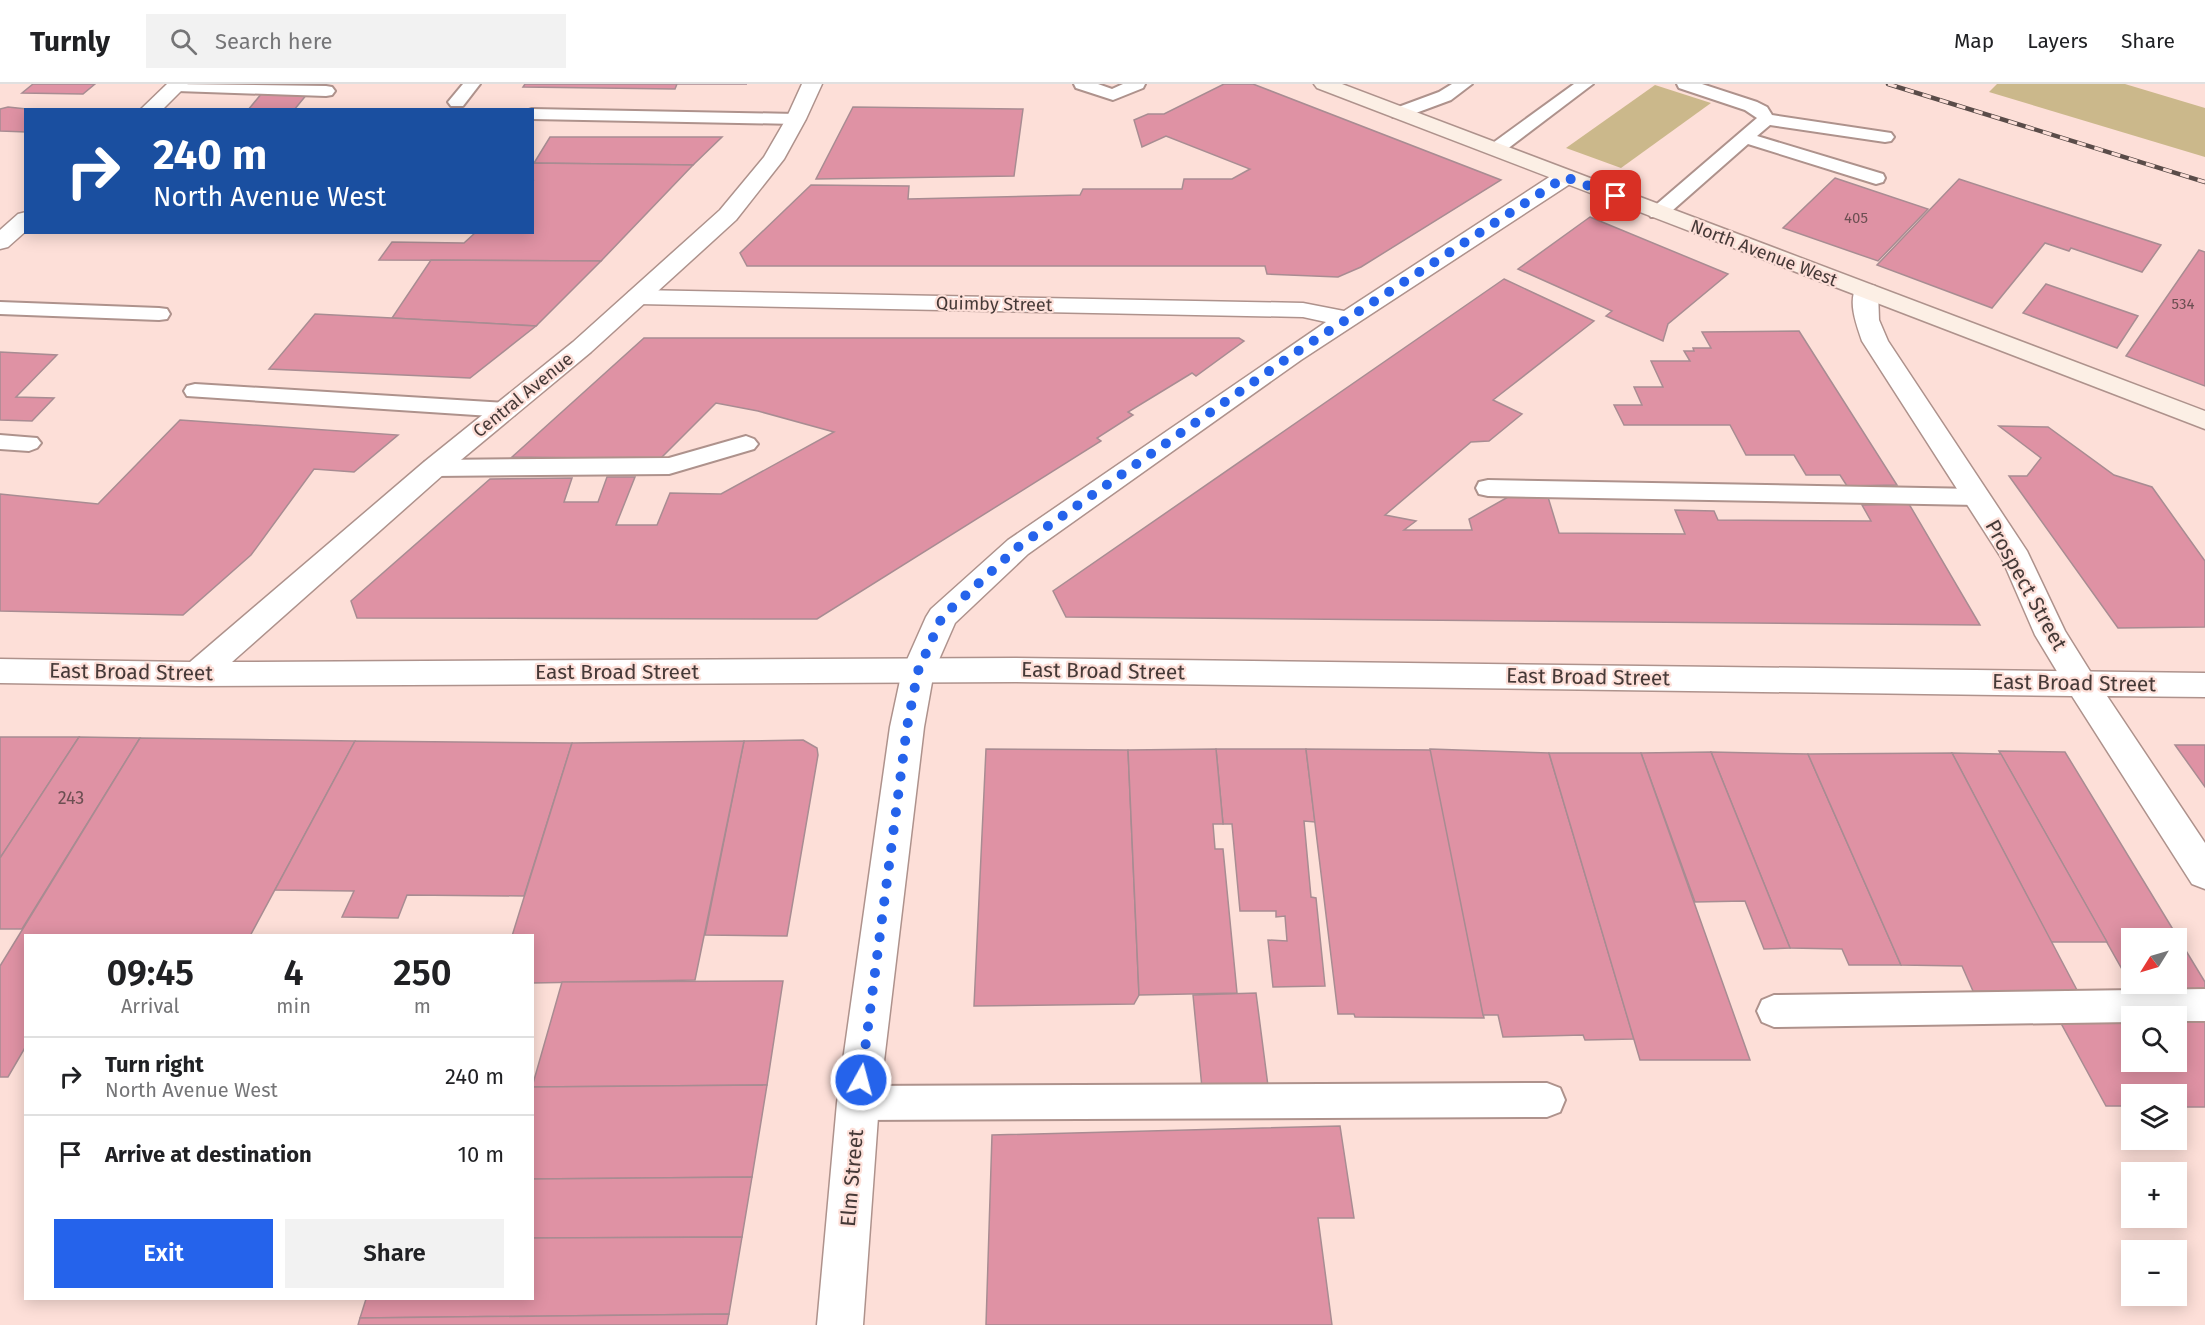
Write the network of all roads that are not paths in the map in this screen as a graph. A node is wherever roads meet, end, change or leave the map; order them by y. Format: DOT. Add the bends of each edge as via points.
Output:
graph roads {
  1 [pos="472,84"];
  2 [pos="812,84"];
  3 [pos="1082,84"];
  4 [pos="1137,84"];
  5 [pos="1324,84"];
  6 [pos="1464,84"];
  7 [pos="1586,84"];
  8 [pos="1685,84"];
  9 [pos="178,85"];
  10 [pos="326,91"];
  11 [pos="458,102"];
  12 [pos="152,108"];
  13 [pos="1400,112"];
  14 [pos="534,114"];
  15 [pos="796,119"];
  16 [pos="1766,119"];
  17 [pos="1885,137"];
  18 [pos="1746,138"];
  19 [pos="1496,149"];
  20 [pos="1565,177"];
  21 [pos="1876,178"];
  22 [pos="1658,213"];
  23 [pos="24,221"];
  24 [pos="0,242"];
  25 [pos="1866,291"];
  26 [pos="638,297"];
  27 [pos="0,308"];
  28 [pos="159,314"];
  29 [pos="1349,319"];
  30 [pos="195,391"];
  31 [pos="506,410"];
  32 [pos="2205,420"];
  33 [pos="0,442"];
  34 [pos="29,443"];
  35 [pos="746,444"];
  36 [pos="434,468"];
  37 [pos="1488,488"];
  38 [pos="1977,497"];
  39 [pos="0,671"];
  40 [pos="918,671"];
  41 [pos="197,674"];
  42 [pos="2082,684"];
  43 [pos="2205,685"];
  44 [pos="2205,873"];
  45 [pos="2205,1005"];
  46 [pos="1774,1011"];
  47 [pos="1547,1100"];
  48 [pos="858,1103"];
  49 [pos="840,1325"];
  1 -- 11 [label="lane"];
  2 -- 15 [label="street, Central Avenue"];
  3 -- 4 [label="lane" via="1113,96"];
  5 -- 13 [label="main road, North Avenue West"];
  6 -- 13 [label="lane" via="1445,96"];
  7 -- 19 [label="lane"];
  8 -- 16 [label="lane" via="1751,106"];
  9 -- 10 [label="lane"];
  9 -- 12 [label="street"];
  13 -- 19 [label="main road, North Avenue West"];
  14 -- 15 [label="lane"];
  15 -- 26 [label="street, Central Avenue" via="773,159 728,215"];
  16 -- 17 [label="lane"];
  16 -- 18 [label="lane"];
  18 -- 21 [label="lane"];
  18 -- 22 [label="lane"];
  19 -- 20 [label="main road, North Avenue West"];
  20 -- 22 [label="main road, North Avenue West"];
  20 -- 29 [label="street, Elm Street"];
  22 -- 25 [label="main road, North Avenue West"];
  23 -- 24 [label="street"];
  25 -- 32 [label="main road, North Avenue West"];
  25 -- 38 [label="street, Prospect Street" via="1867,320 1875,341"];
  26 -- 29 [label="street, Quimby Street" via="1303,310"];
  26 -- 31 [label="street, Central Avenue"];
  27 -- 28 [label="lane"];
  29 -- 40 [label="street, Elm Street" via="1018,547 942,617"];
  30 -- 31 [label="lane"];
  31 -- 36 [label="street, Central Avenue"];
  33 -- 34 [label="lane"];
  35 -- 36 [label="lane" via="669,466"];
  36 -- 41 [label="street, Central Avenue"];
  37 -- 38 [label="lane"];
  38 -- 42 [label="street, Prospect Street" via="2016,558 2051,635"];
  39 -- 41 [label="street, East Broad Street"];
  40 -- 41 [label="street, East Broad Street"];
  40 -- 42 [label="street, East Broad Street"];
  40 -- 48 [label="street, Elm Street" via="907,727"];
  42 -- 43 [label="street, East Broad Street"];
  42 -- 44 [label="street, Prospect Street"];
  45 -- 46 [label="lane"];
  47 -- 48 [label="lane"];
  48 -- 49 [label="street, Elm Street"];
}
